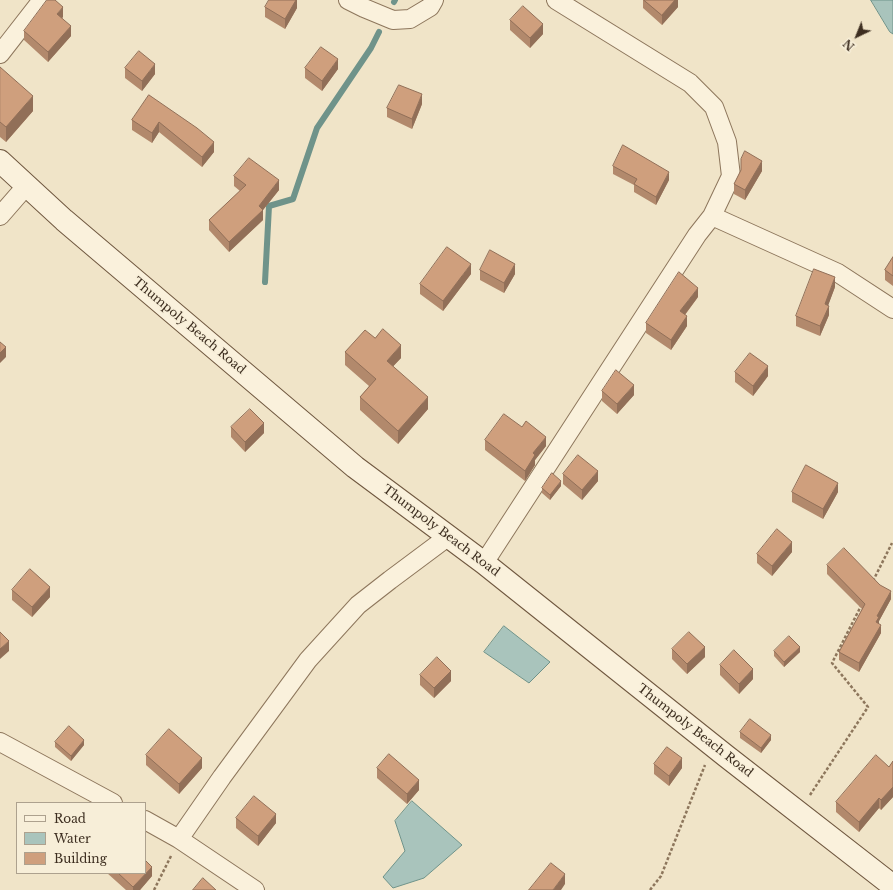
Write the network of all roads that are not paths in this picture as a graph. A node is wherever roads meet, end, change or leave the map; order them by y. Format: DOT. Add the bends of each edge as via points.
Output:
graph roads {
  1 [pos="42,0"];
  2 [pos="348,0"];
  3 [pos="434,0"];
  4 [pos="556,0"];
  5 [pos="0,54"];
  6 [pos="0,162"];
  7 [pos="27,185"];
  8 [pos="0,216"];
  9 [pos="712,216"];
  10 [pos="893,309"];
  11 [pos="450,536"];
  12 [pos="484,564"];
  13 [pos="0,742"];
  14 [pos="111,802"];
  15 [pos="146,821"];
  16 [pos="179,839"];
  17 [pos="893,886"];
  18 [pos="255,890"];
  1 -- 5 [label="street"];
  2 -- 3 [label="street" via="394,20 410,19 430,7"];
  4 -- 9 [label="street" via="690,83 714,107 728,142 731,176"];
  6 -- 7 [label="main road, Thumpoly Beach Road"];
  7 -- 8 [label="street"];
  7 -- 11 [label="main road, Thumpoly Beach Road" via="64,220 355,467"];
  9 -- 10 [label="street" via="838,273"];
  9 -- 12 [label="street"];
  11 -- 12 [label="main road, Thumpoly Beach Road"];
  11 -- 16 [label="street" via="358,605 308,660"];
  12 -- 17 [label="main road, Thumpoly Beach Road"];
  13 -- 14 [label="street"];
  15 -- 16 [label="street"];
  16 -- 18 [label="street"];
}
